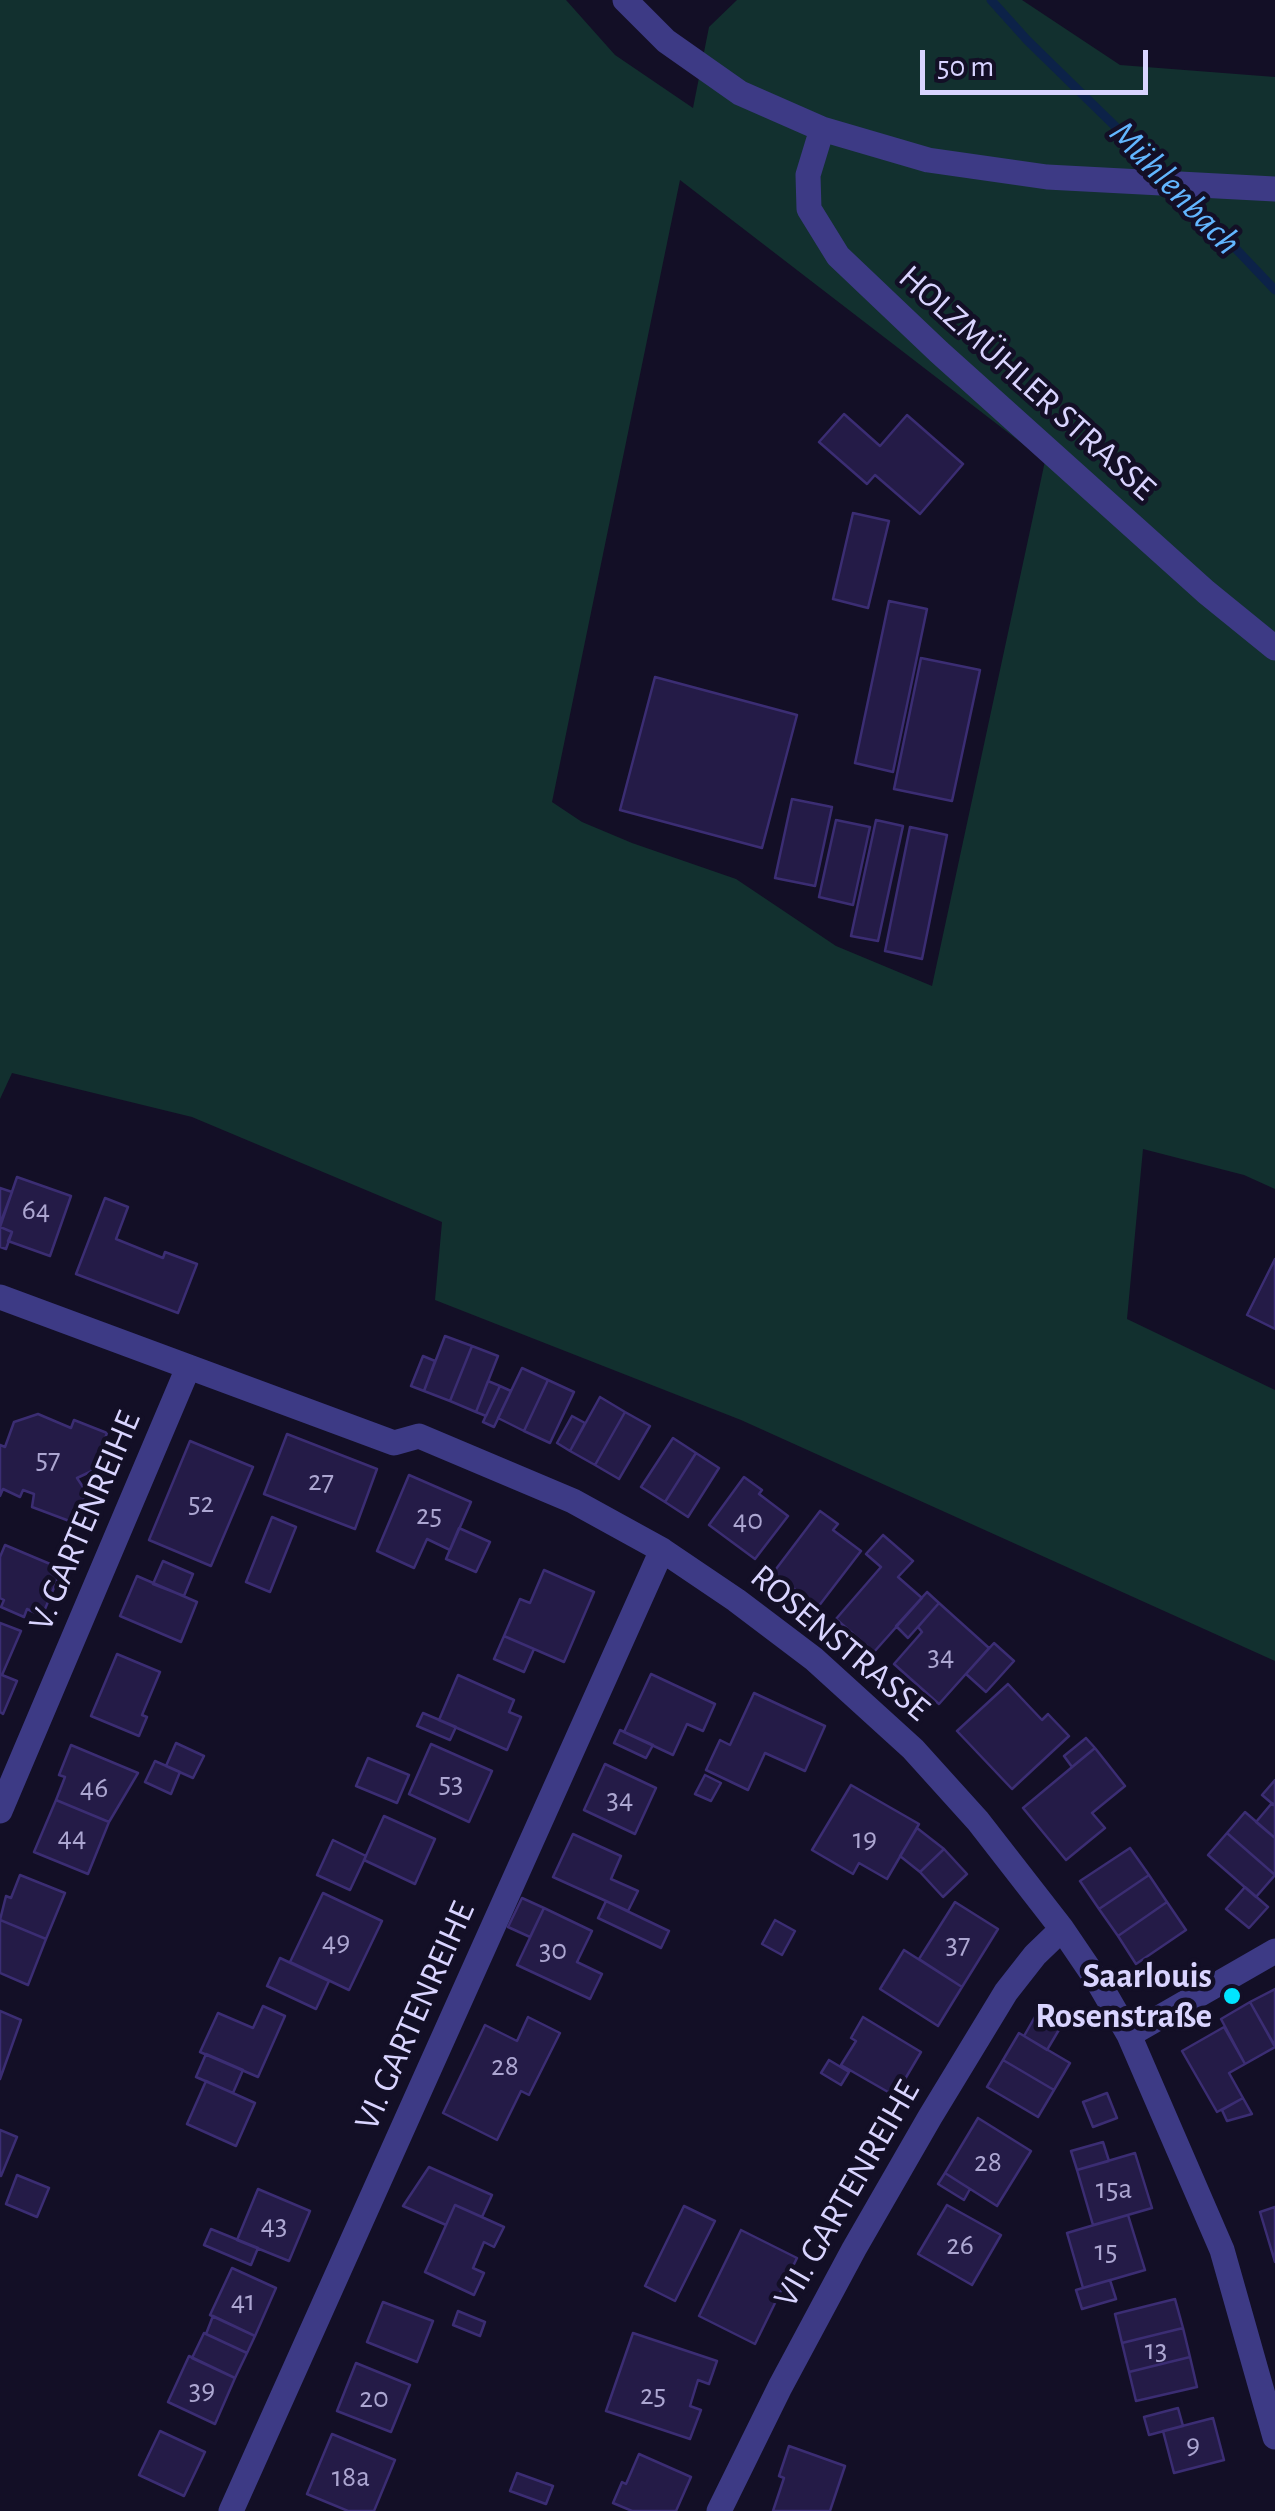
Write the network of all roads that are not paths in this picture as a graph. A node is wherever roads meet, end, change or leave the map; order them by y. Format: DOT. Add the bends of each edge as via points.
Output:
graph roads {
  1 [pos="625,0"];
  2 [pos="822,130"];
  3 [pos="1275,189"];
  4 [pos="1275,648"];
  5 [pos="0,1297"];
  6 [pos="188,1368"];
  7 [pos="662,1550"];
  8 [pos="0,1811"];
  9 [pos="1062,1929"];
  10 [pos="1275,1951"];
  11 [pos="1129,2035"];
  12 [pos="1275,2436"];
  13 [pos="232,2511"];
  14 [pos="719,2511"];
  1 -- 2 [label="street" via="666,40 740,93"];
  2 -- 3 [label="street" via="928,160 1047,177"];
  2 -- 4 [label="street, HOLZMÜHLER STRASSE" via="808,176 810,208 838,256"];
  5 -- 6 [label="street, ROSENSTRASSE"];
  6 -- 7 [label="street, ROSENSTRASSE" via="394,1443 419,1436 573,1501"];
  6 -- 8 [label="street, V. GARTENREIHE"];
  7 -- 9 [label="street, ROSENSTRASSE" via="814,1659 914,1750"];
  7 -- 13 [label="street, VI. GARTENREIHE"];
  9 -- 11 [label="street, ROSENSTRASSE"];
  9 -- 14 [label="street, VII. GARTENREIHE" via="1006,1992 920,2134"];
  10 -- 11 [label="street"];
  11 -- 12 [label="street, ROSENSTRASSE" via="1222,2250"];
}
